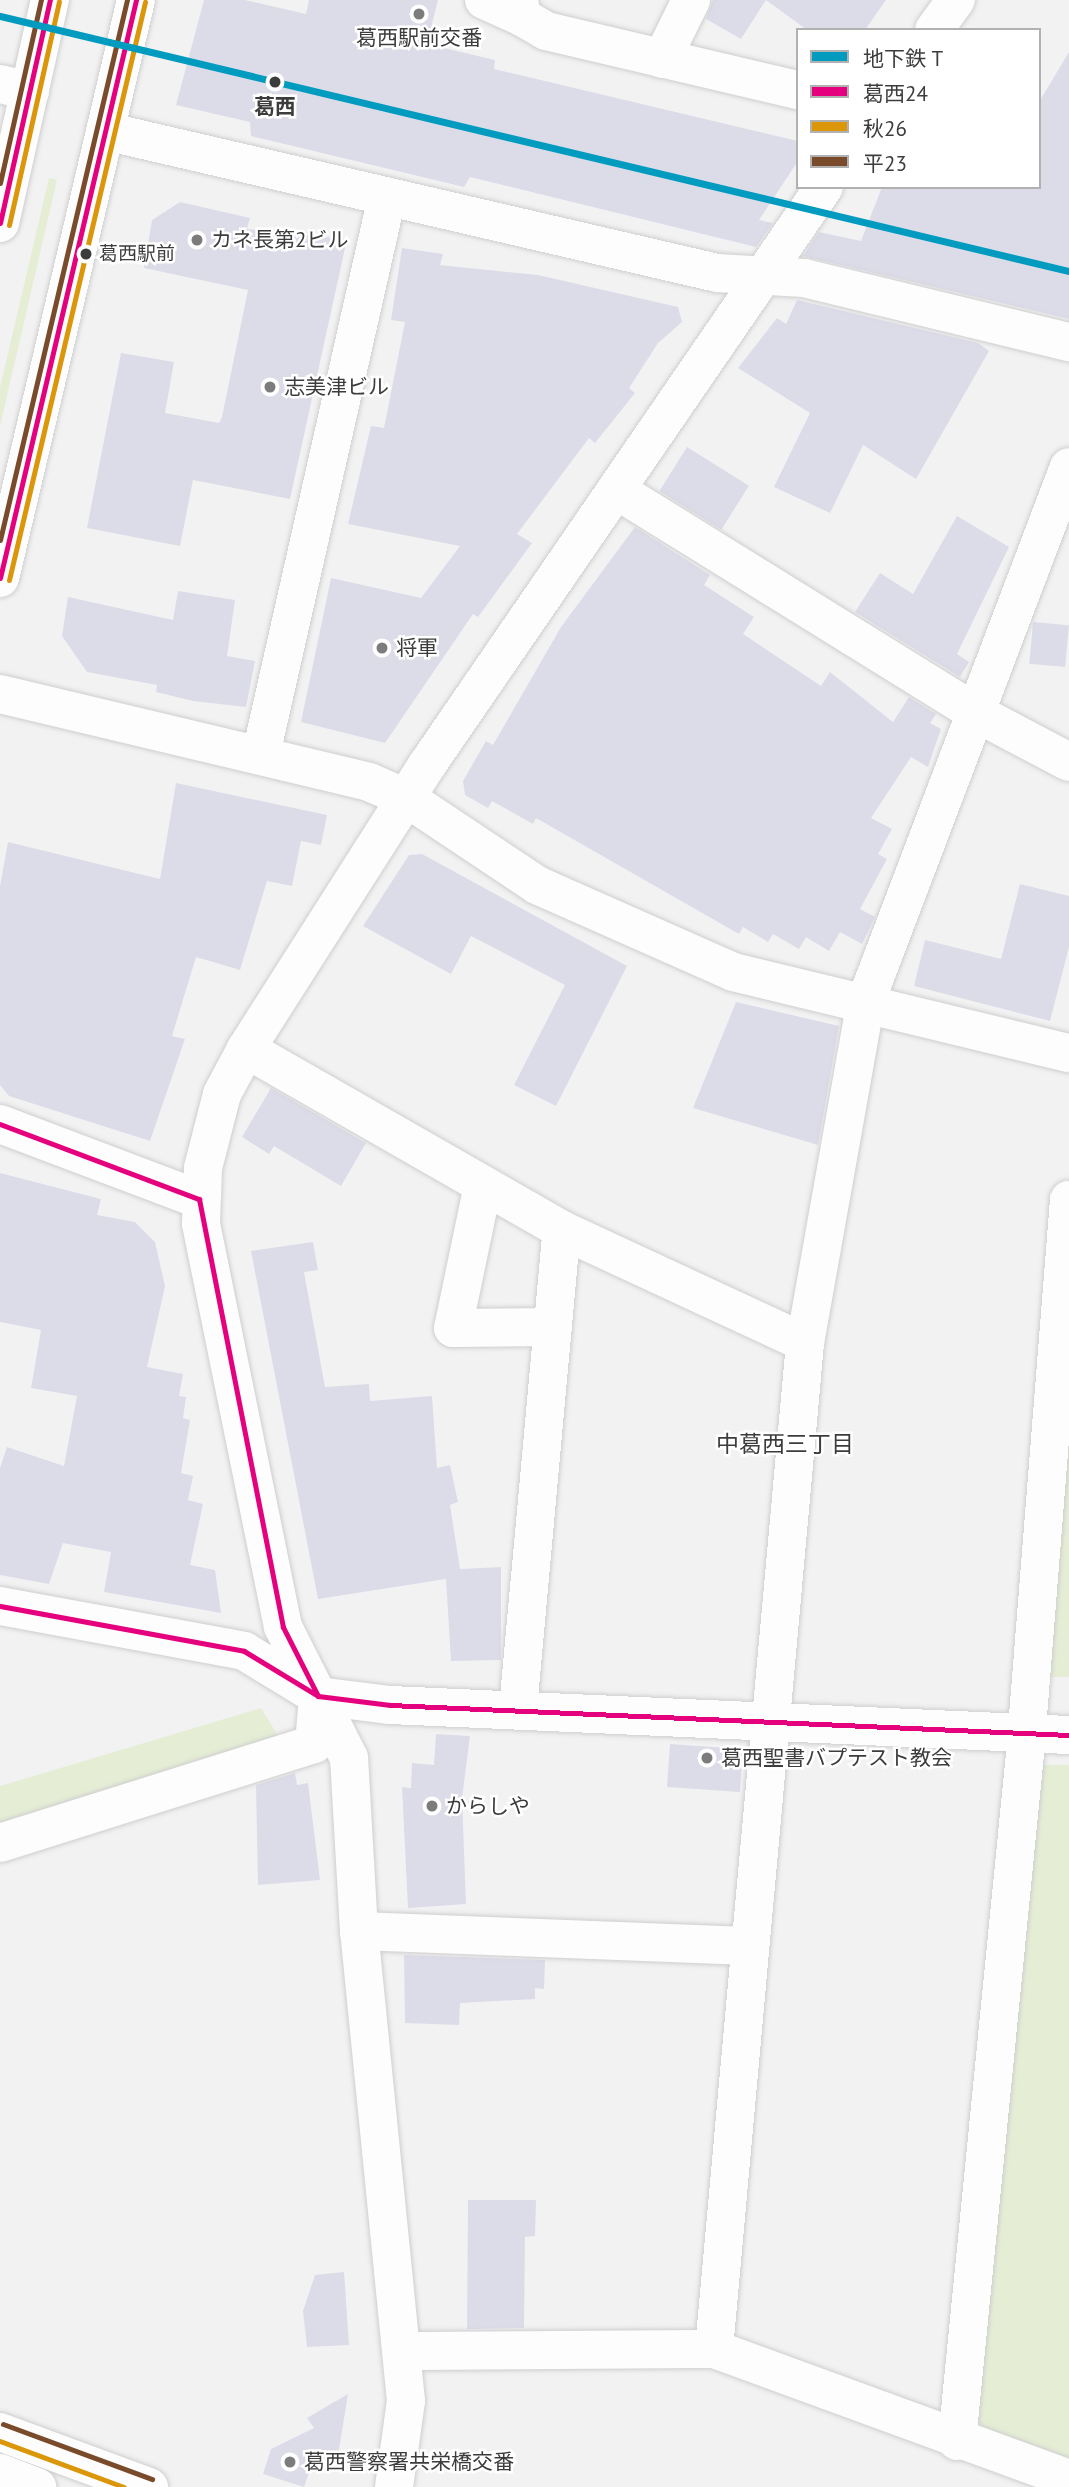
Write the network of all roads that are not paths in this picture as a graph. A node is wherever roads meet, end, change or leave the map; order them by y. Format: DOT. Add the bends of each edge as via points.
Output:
graph roads {
  1 [pos="50,0"];
  2 [pos="136,0"];
  3 [pos="485,0"];
  4 [pos="691,0"];
  5 [pos="956,0"];
  6 [pos="520,8"];
  7 [pos="935,28"];
  8 [pos="662,58"];
  9 [pos="15,88"];
  10 [pos="796,90"];
  11 [pos="105,131"];
  12 [pos="823,189"];
  13 [pos="387,197"];
  14 [pos="0,223"];
  15 [pos="766,275"];
  16 [pos="1069,342"];
  17 [pos="1069,467"];
  18 [pos="618,491"];
  19 [pos="0,579"];
  20 [pos="0,694"];
  21 [pos="978,714"];
  22 [pos="261,754"];
  23 [pos="1069,762"];
  24 [pos="408,799"];
  25 [pos="866,1001"];
  26 [pos="246,1049"];
  27 [pos="1069,1052"];
  28 [pos="0,1124"];
  29 [pos="483,1185"];
  30 [pos="199,1199"];
  31 [pos="1069,1200"];
  32 [pos="562,1230"];
  33 [pos="553,1327"];
  34 [pos="805,1343"];
  35 [pos="0,1606"];
  36 [pos="318,1696"];
  37 [pos="519,1709"];
  38 [pos="770,1722"];
  39 [pos="1027,1733"];
  40 [pos="1069,1735"];
  41 [pos="0,1843"];
  42 [pos="359,1931"];
  43 [pos="748,1947"];
  44 [pos="714,2349"];
  45 [pos="402,2351"];
  46 [pos="0,2432"];
  47 [pos="957,2441"];
  48 [pos="1069,2479"];
  49 [pos="149,2487"];
  50 [pos="394,2487"];
  1 -- 9 [label="street"];
  2 -- 11 [label="street"];
  3 -- 6 [label="street"];
  4 -- 8 [label="street"];
  5 -- 7 [label="street"];
  6 -- 8 [label="street" via="546,31"];
  8 -- 10 [label="street"];
  9 -- 14 [label="street"];
  11 -- 13 [label="street"];
  11 -- 19 [label="street"];
  12 -- 15 [label="street"];
  13 -- 15 [label="street" via="717,273"];
  13 -- 22 [label="street"];
  15 -- 16 [label="street" via="804,278"];
  15 -- 18 [label="street"];
  17 -- 21 [label="street"];
  18 -- 21 [label="street"];
  18 -- 24 [label="street"];
  20 -- 22 [label="street"];
  21 -- 23 [label="street"];
  21 -- 25 [label="street"];
  22 -- 24 [label="street"];
  24 -- 25 [label="street" via="537,885 733,972"];
  24 -- 26 [label="street"];
  25 -- 27 [label="street"];
  25 -- 34 [label="street"];
  26 -- 29 [label="street"];
  26 -- 30 [label="street" via="222,1094"];
  28 -- 30 [label="street"];
  29 -- 32 [label="street"];
  29 -- 33 [label="street" via="453,1328"];
  30 -- 36 [label="street" via="283,1627"];
  31 -- 39 [label="street"];
  32 -- 33 [label="street"];
  32 -- 34 [label="street"];
  33 -- 37 [label="street"];
  34 -- 38 [label="street"];
  35 -- 36 [label="street" via="244,1651"];
  36 -- 37 [label="street"];
  36 -- 41 [label="street" via="314,1744"];
  36 -- 42 [label="street" via="349,1758"];
  37 -- 38 [label="street"];
  38 -- 39 [label="street"];
  38 -- 43 [label="street"];
  39 -- 40 [label="street"];
  39 -- 47 [label="street"];
  42 -- 43 [label="street"];
  42 -- 45 [label="street"];
  43 -- 44 [label="street"];
  44 -- 45 [label="street"];
  44 -- 47 [label="street"];
  45 -- 50 [label="street" via="404,2438"];
  46 -- 49 [label="street"];
  47 -- 48 [label="street"];
}
